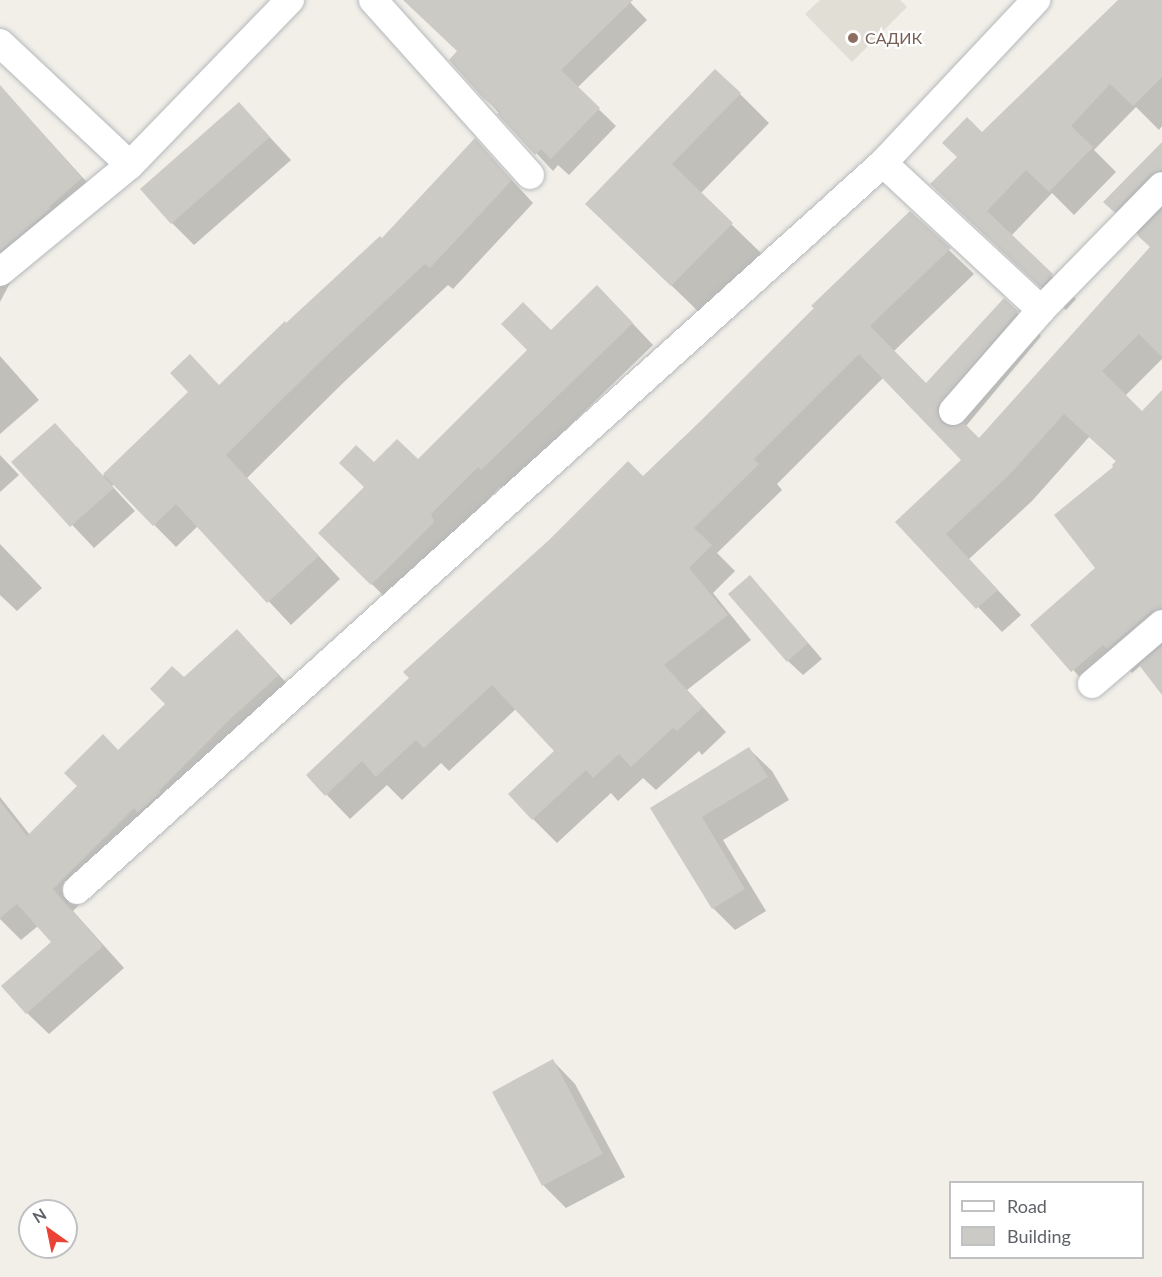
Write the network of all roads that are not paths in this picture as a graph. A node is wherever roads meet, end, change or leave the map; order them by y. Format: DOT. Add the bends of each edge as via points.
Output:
graph roads {
  1 [pos="290,0"];
  2 [pos="373,0"];
  3 [pos="1036,0"];
  4 [pos="0,43"];
  5 [pos="883,163"];
  6 [pos="130,165"];
  7 [pos="530,175"];
  8 [pos="1162,186"];
  9 [pos="0,272"];
  10 [pos="1041,310"];
  11 [pos="953,411"];
  12 [pos="1162,624"];
  13 [pos="1092,684"];
  14 [pos="77,890"];
  1 -- 6 [label="street"];
  2 -- 7 [label="street"];
  3 -- 5 [label="street"];
  4 -- 6 [label="street"];
  5 -- 10 [label="street"];
  5 -- 14 [label="street"];
  6 -- 9 [label="street"];
  8 -- 10 [label="street"];
  10 -- 11 [label="street"];
  12 -- 13 [label="street"];
}
